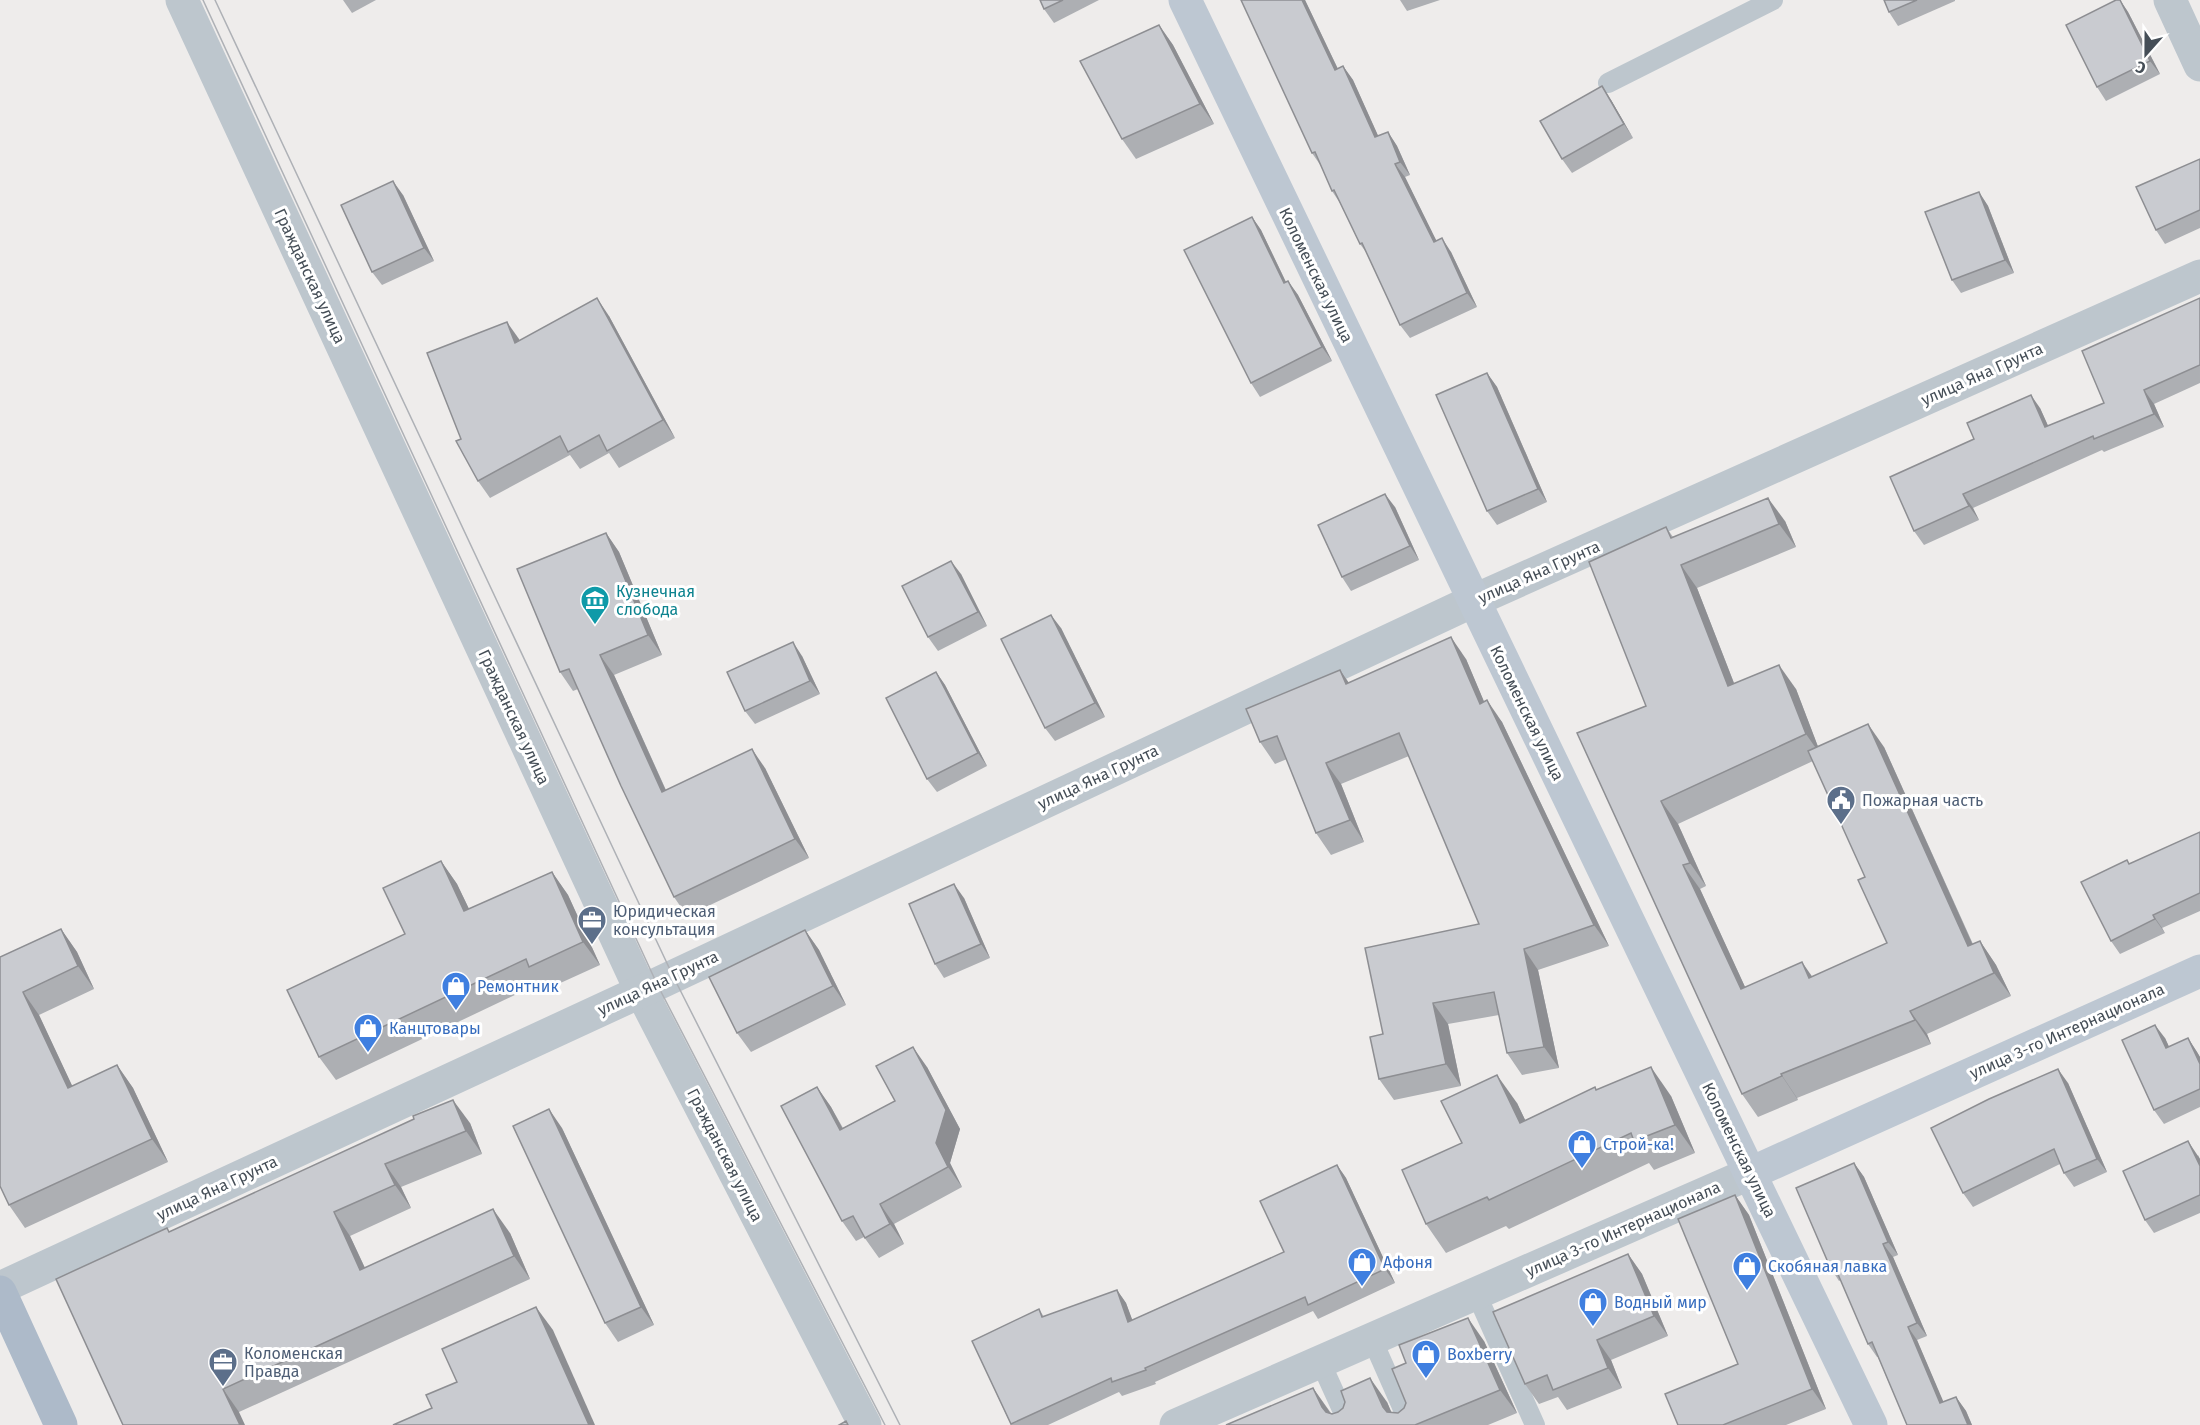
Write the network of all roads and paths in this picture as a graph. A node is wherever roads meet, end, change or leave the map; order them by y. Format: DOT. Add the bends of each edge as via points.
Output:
graph roads {
  1 [pos="182,0"];
  2 [pos="1185,0"];
  3 [pos="1773,0"];
  4 [pos="2170,0"];
  5 [pos="2200,64"];
  6 [pos="1608,83"];
  7 [pos="2200,276"];
  8 [pos="1473,602"];
  9 [pos="2200,971"];
  10 [pos="641,991"];
  11 [pos="1751,1173"];
  12 [pos="0,1290"];
  13 [pos="1476,1293"];
  14 [pos="1372,1339"];
  15 [pos="1320,1361"];
  16 [pos="61,1425"];
  17 [pos="865,1425"];
  18 [pos="1176,1425"];
  19 [pos="1349,1425"];
  20 [pos="1410,1425"];
  21 [pos="1535,1425"];
  22 [pos="1871,1425"];
  1 -- 10 [label="street, Гражданская улица"];
  2 -- 8 [label="street, Коломенская улица"];
  3 -- 6 [label="lane"];
  4 -- 5 [label="street"];
  7 -- 8 [label="street, улица Яна Грунта"];
  8 -- 10 [label="street, улица Яна Грунта"];
  8 -- 11 [label="street, Коломенская улица"];
  9 -- 11 [label="street, улица 3-го Интернационала"];
  10 -- 12 [label="street, улица Яна Грунта"];
  10 -- 17 [label="street, Гражданская улица"];
  11 -- 13 [label="street, улица 3-го Интернационала"];
  11 -- 22 [label="street, Коломенская улица"];
  12 -- 16 [label="main road"];
  13 -- 14 [label="street, улица 3-го Интернационала"];
  13 -- 21 [label="lane"];
  14 -- 15 [label="street, улица 3-го Интернационала"];
  14 -- 20 [label="lane"];
  15 -- 18 [label="street, улица 3-го Интернационала"];
  15 -- 19 [label="lane"];
}
